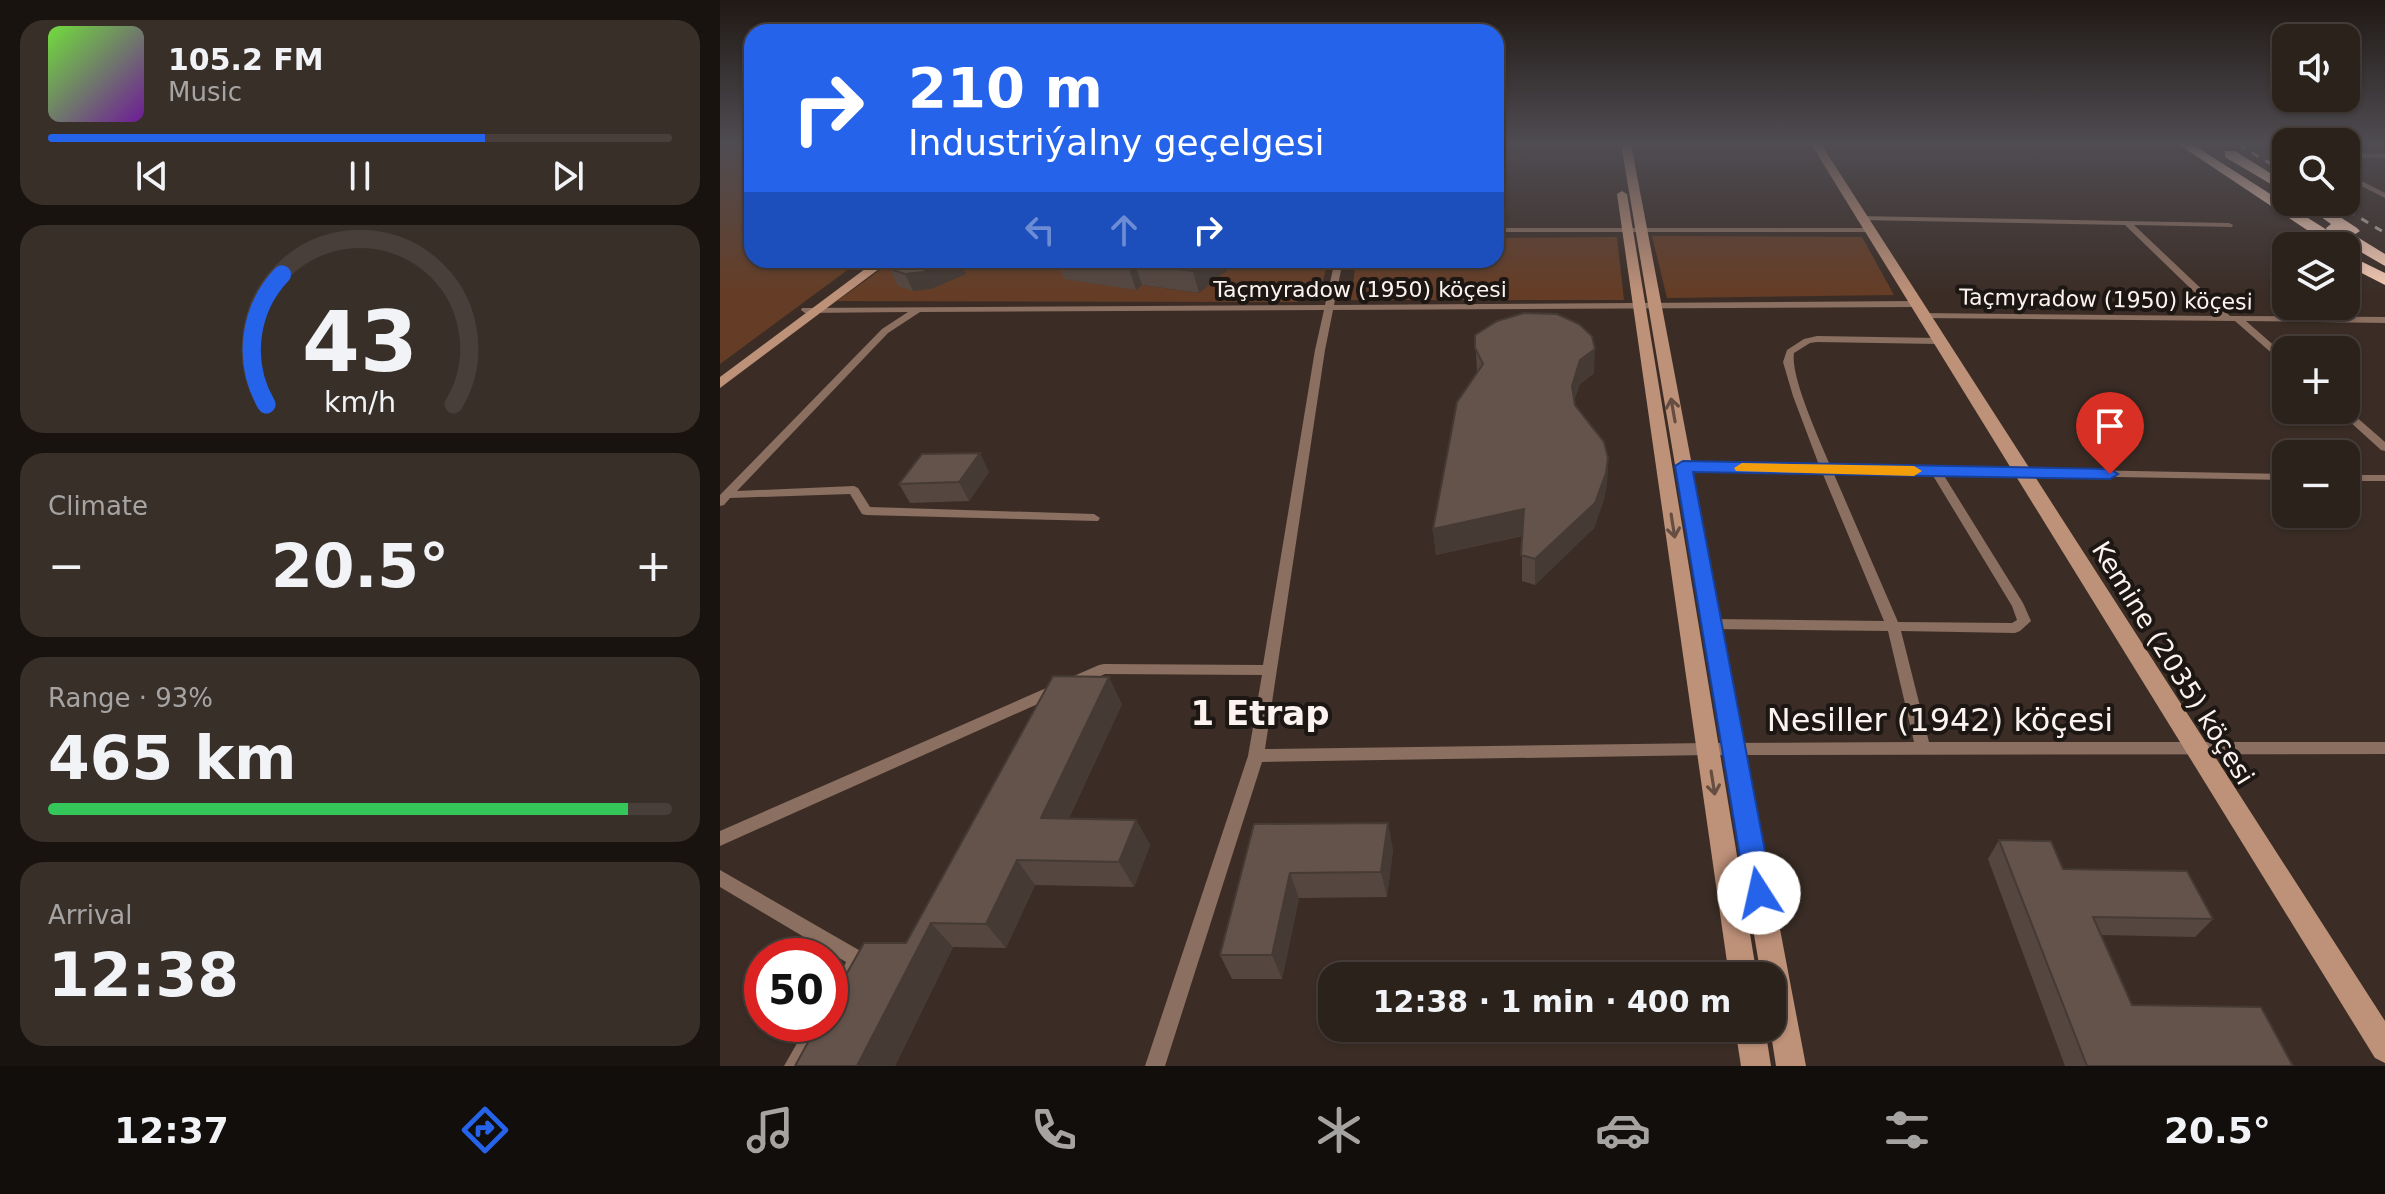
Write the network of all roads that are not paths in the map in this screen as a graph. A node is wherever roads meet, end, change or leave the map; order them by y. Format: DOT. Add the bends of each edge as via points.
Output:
graph roads {
  1 [pos="1626,194"];
  2 [pos="1630,194"];
  3 [pos="1846,194"];
  4 [pos="2246,194"];
  5 [pos="2261,194"];
  6 [pos="2314,216"];
  7 [pos="2329,216"];
  8 [pos="1864,224"];
  9 [pos="2129,225"];
  10 [pos="2229,225"];
  11 [pos="1504,230"];
  12 [pos="1633,230"];
  13 [pos="2304,232"];
  14 [pos="2319,232"];
  15 [pos="2385,251"];
  16 [pos="2360,259"];
  17 [pos="2385,261"];
  18 [pos="2360,265"];
  19 [pos="862,268"];
  20 [pos="873,268"];
  21 [pos="1338,268"];
  22 [pos="2385,277"];
  23 [pos="1331,306"];
  24 [pos="1646,306"];
  25 [pos="919,309"];
  26 [pos="812,310"];
  27 [pos="1918,310"];
  28 [pos="2233,319"];
  29 [pos="2385,320"];
  30 [pos="1938,341"];
  31 [pos="2272,350"];
  32 [pos="720,374"];
  33 [pos="720,384"];
  34 [pos="2358,424"];
  35 [pos="2385,448"];
  36 [pos="1683,466"];
  37 [pos="1828,469"];
  38 [pos="1936,471"];
  39 [pos="2022,473"];
  40 [pos="2272,477"];
  41 [pos="2360,478"];
  42 [pos="2385,478"];
  43 [pos="724,498"];
  44 [pos="1094,518"];
  45 [pos="1711,624"];
  46 [pos="1892,625"];
  47 [pos="1268,670"];
  48 [pos="1923,748"];
  49 [pos="2195,748"];
  50 [pos="2385,748"];
  51 [pos="1708,749"];
  52 [pos="1734,749"];
  53 [pos="1256,756"];
  54 [pos="720,839"];
  55 [pos="720,878"];
  56 [pos="822,938"];
  57 [pos="848,953"];
  58 [pos="1741,962"];
  59 [pos="848,976"];
  60 [pos="808,1042"];
  61 [pos="1752,1042"];
  62 [pos="2385,1048"];
  63 [pos="794,1066"];
  64 [pos="1155,1066"];
  65 [pos="1756,1066"];
  66 [pos="1791,1066"];
  1 -- 12 [label="main road"];
  2 -- 12 [label="main road"];
  3 -- 8 [label="main road, Kemine (2035) köçesi"];
  4 -- 13 [label="highway"];
  5 -- 14 [label="highway"];
  6 -- 17 [label="highway"];
  7 -- 15 [label="highway"];
  8 -- 9 [label="street"];
  8 -- 12 [label="street"];
  8 -- 27 [label="main road, Kemine (2035) köçesi"];
  9 -- 10 [label="street"];
  9 -- 28 [label="street"];
  11 -- 12 [label="street"];
  12 -- 24 [label="main road"];
  16 -- 22 [label="highway"];
  18 -- 22 [label="highway"];
  19 -- 26 [label="main road"];
  20 -- 26 [label="main road"];
  21 -- 23 [label="street"];
  23 -- 24 [label="street, Taçmyradow (1950) köçesi"];
  23 -- 25 [label="street, Taçmyradow (1950) köçesi"];
  23 -- 47 [label="street"];
  24 -- 27 [label="street, Taçmyradow (1950) köçesi"];
  36 -- 24 [label="main road, one-way"];
  24 -- 51 [label="main road, one-way"];
  25 -- 26 [label="street, Taçmyradow (1950) köçesi"];
  25 -- 43 [label="street" via="885,331"];
  26 -- 32 [label="main road"];
  26 -- 33 [label="main road"];
  27 -- 28 [label="street, Taçmyradow (1950) köçesi"];
  27 -- 30 [label="main road, Kemine (2035) köçesi"];
  28 -- 29 [label="street, Taçmyradow (1950) köçesi"];
  28 -- 31 [label="street"];
  30 -- 37 [label="street" via="1817,339 1790,352 1799,403"];
  30 -- 39 [label="main road, Kemine (2035) köçesi"];
  34 -- 35 [label="street"];
  36 -- 37 [label="street"];
  36 -- 45 [label="main road"];
  37 -- 38 [label="street"];
  37 -- 46 [label="street"];
  38 -- 39 [label="street"];
  38 -- 46 [label="street" via="2024,621 1999,629"];
  39 -- 40 [label="street"];
  39 -- 49 [label="main road, Kemine (2035) köçesi"];
  41 -- 42 [label="street"];
  43 -- 44 [label="street" via="854,490 866,511"];
  45 -- 46 [label="street"];
  45 -- 52 [label="main road"];
  46 -- 48 [label="street"];
  47 -- 53 [label="street"];
  47 -- 54 [label="street" via="1104,669"];
  48 -- 49 [label="street, Nesiller (1942) köçesi"];
  48 -- 52 [label="street, Nesiller (1942) köçesi"];
  49 -- 50 [label="street, Nesiller (1942) köçesi"];
  49 -- 62 [label="main road, Kemine (2035) köçesi"];
  51 -- 52 [label="street, Nesiller (1942) köçesi"];
  51 -- 53 [label="street, Nesiller (1942) köçesi"];
  51 -- 58 [label="main road, one-way"];
  52 -- 66 [label="main road"];
  53 -- 64 [label="street"];
  55 -- 56 [label="street"];
  57 -- 59 [label="street" via="858,959"];
  60 -- 63 [label="street"];
  61 -- 65 [label="main road"];
}
